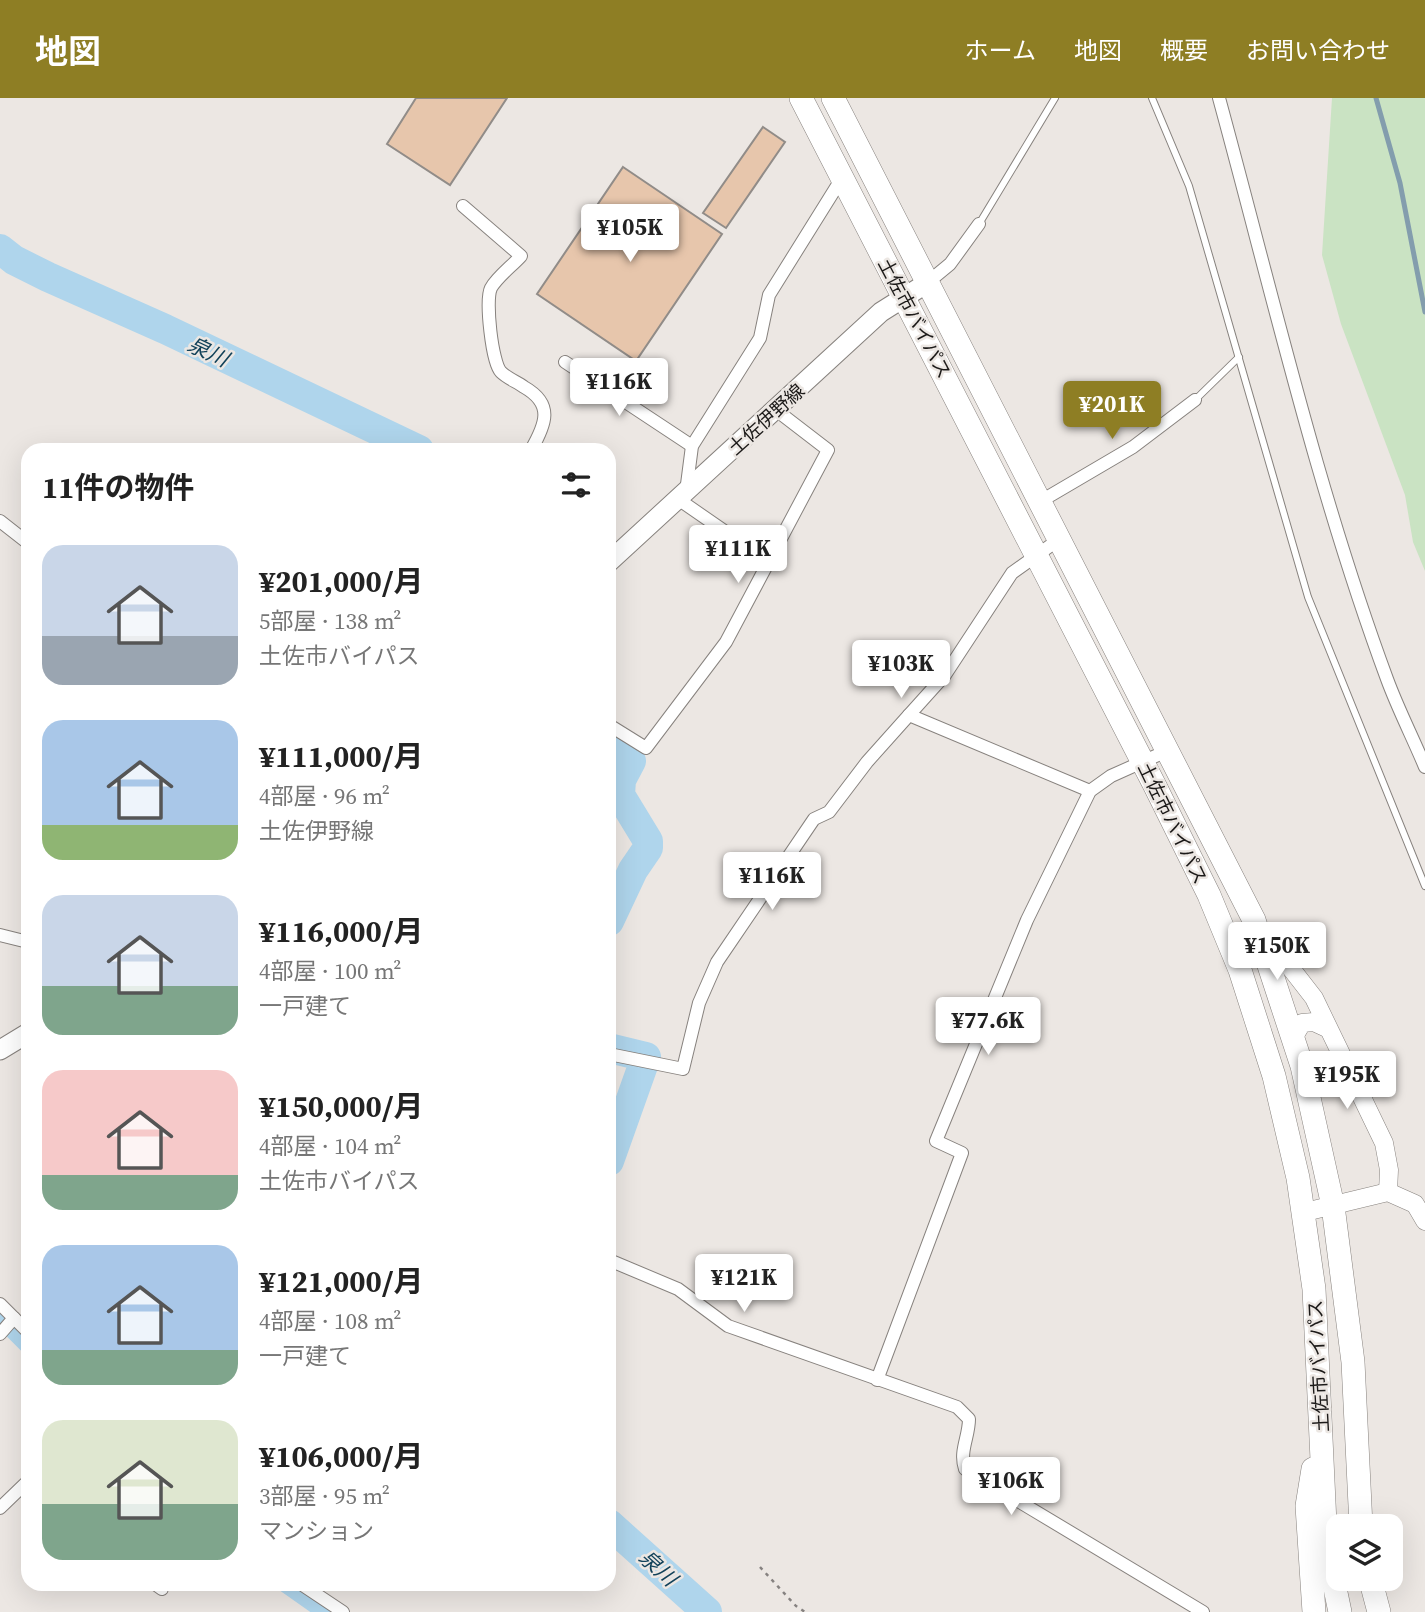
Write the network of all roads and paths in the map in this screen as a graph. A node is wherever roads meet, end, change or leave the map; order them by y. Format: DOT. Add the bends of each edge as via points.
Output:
graph roads {
  1 [pos="801,98"];
  2 [pos="833,98"];
  3 [pos="1055,98"];
  4 [pos="1152,98"];
  5 [pos="1219,98"];
  6 [pos="842,178"];
  7 [pos="463,206"];
  8 [pos="979,224"];
  9 [pos="927,283"];
  10 [pos="903,296"];
  11 [pos="1239,357"];
  12 [pos="565,362"];
  13 [pos="1195,400"];
  14 [pos="776,410"];
  15 [pos="535,443"];
  16 [pos="692,446"];
  17 [pos="682,496"];
  18 [pos="1041,501"];
  19 [pos="0,521"];
  20 [pos="21,538"];
  21 [pos="1061,538"];
  22 [pos="1037,553"];
  23 [pos="616,556"];
  24 [pos="769,562"];
  25 [pos="909,715"];
  26 [pos="616,729"];
  27 [pos="1169,750"];
  28 [pos="1143,762"];
  29 [pos="1425,767"];
  30 [pos="1090,791"];
  31 [pos="1425,886"];
  32 [pos="1254,919"];
  33 [pos="0,936"];
  34 [pos="21,940"];
  35 [pos="1327,1028"];
  36 [pos="21,1037"];
  37 [pos="1293,1038"];
  38 [pos="0,1050"];
  39 [pos="616,1055"];
  40 [pos="1388,1192"];
  41 [pos="1333,1206"];
  42 [pos="1305,1212"];
  43 [pos="1425,1221"];
  44 [pos="616,1263"];
  45 [pos="0,1304"];
  46 [pos="14,1318"];
  47 [pos="21,1325"];
  48 [pos="2,1332"];
  49 [pos="877,1380"];
  50 [pos="1322,1421"];
  51 [pos="21,1489"];
  52 [pos="0,1508"];
  53 [pos="1360,1514"];
  54 [pos="760,1567"];
  55 [pos="312,1591"];
  56 [pos="1373,1591"];
  57 [pos="343,1612"];
  58 [pos="805,1612"];
  59 [pos="1203,1612"];
  60 [pos="1314,1612"];
  61 [pos="1340,1612"];
  62 [pos="1379,1612"];
  1 -- 6 [label="highway, 土佐市バイパス"];
  2 -- 9 [label="highway, 土佐市バイパス"];
  3 -- 8 [label="lane"];
  4 -- 11 [label="lane" via="1189,186"];
  5 -- 29 [label="street" via="1306,423 1356,586 1388,681"];
  6 -- 10 [label="highway, 土佐市バイパス"];
  6 -- 16 [label="street" via="769,295 760,338"];
  7 -- 15 [label="street" via="521,256 491,289 489,309 495,363 502,374 537,394 545,410"];
  8 -- 9 [label="street" via="950,264"];
  9 -- 10 [label="main road, 土佐伊野線"];
  9 -- 18 [label="highway, 土佐市バイパス"];
  10 -- 14 [label="main road, 土佐伊野線"];
  10 -- 22 [label="highway, 土佐市バイパス"];
  11 -- 13 [label="lane"];
  11 -- 31 [label="lane" via="1308,597"];
  12 -- 16 [label="street"];
  13 -- 18 [label="street" via="1133,447"];
  14 -- 17 [label="main road, 土佐伊野線"];
  14 -- 24 [label="street" via="828,450"];
  16 -- 17 [label="street"];
  17 -- 23 [label="main road, 土佐伊野線"];
  17 -- 24 [label="street"];
  18 -- 21 [label="highway, 土佐市バイパス"];
  19 -- 20 [label="street"];
  21 -- 22 [label="street"];
  21 -- 27 [label="highway, 土佐市バイパス"];
  22 -- 25 [label="street" via="1012,573 946,675"];
  22 -- 28 [label="highway, 土佐市バイパス"];
  24 -- 26 [label="street" via="726,642 646,748"];
  25 -- 30 [label="street"];
  25 -- 39 [label="street" via="830,811 814,819 717,962 699,1003 683,1069"];
  27 -- 28 [label="street"];
  27 -- 32 [label="highway, 土佐市バイパス"];
  28 -- 30 [label="street"];
  28 -- 42 [label="highway, 土佐市バイパス" via="1209,895 1240,970 1274,1076"];
  30 -- 49 [label="street" via="1027,920 936,1141 962,1153"];
  32 -- 35 [label="main road" via="1314,998"];
  32 -- 37 [label="highway, 土佐市バイパス"];
  33 -- 34 [label="street"];
  35 -- 37 [label="main road" via="1302,1023"];
  35 -- 40 [label="main road" via="1384,1143"];
  36 -- 38 [label="main road"];
  37 -- 41 [label="highway, 土佐市バイパス"];
  40 -- 41 [label="main road"];
  40 -- 43 [label="main road" via="1415,1204"];
  41 -- 42 [label="main road"];
  41 -- 53 [label="highway, 土佐市バイパス" via="1353,1362"];
  42 -- 50 [label="highway, 土佐市バイパス"];
  44 -- 49 [label="street" via="678,1289 728,1325"];
  45 -- 46 [label="street"];
  46 -- 47 [label="street"];
  46 -- 48 [label="street"];
  49 -- 59 [label="street" via="957,1407 969,1419 961,1456 965,1469"];
  50 -- 60 [label="highway" via="1307,1506"];
  50 -- 61 [label="highway, 土佐市バイパス" via="1326,1545"];
  51 -- 52 [label="street"];
  54 -- 58 [label="path"];
  55 -- 57 [label="street"];
  56 -- 62 [label="highway"];
}
